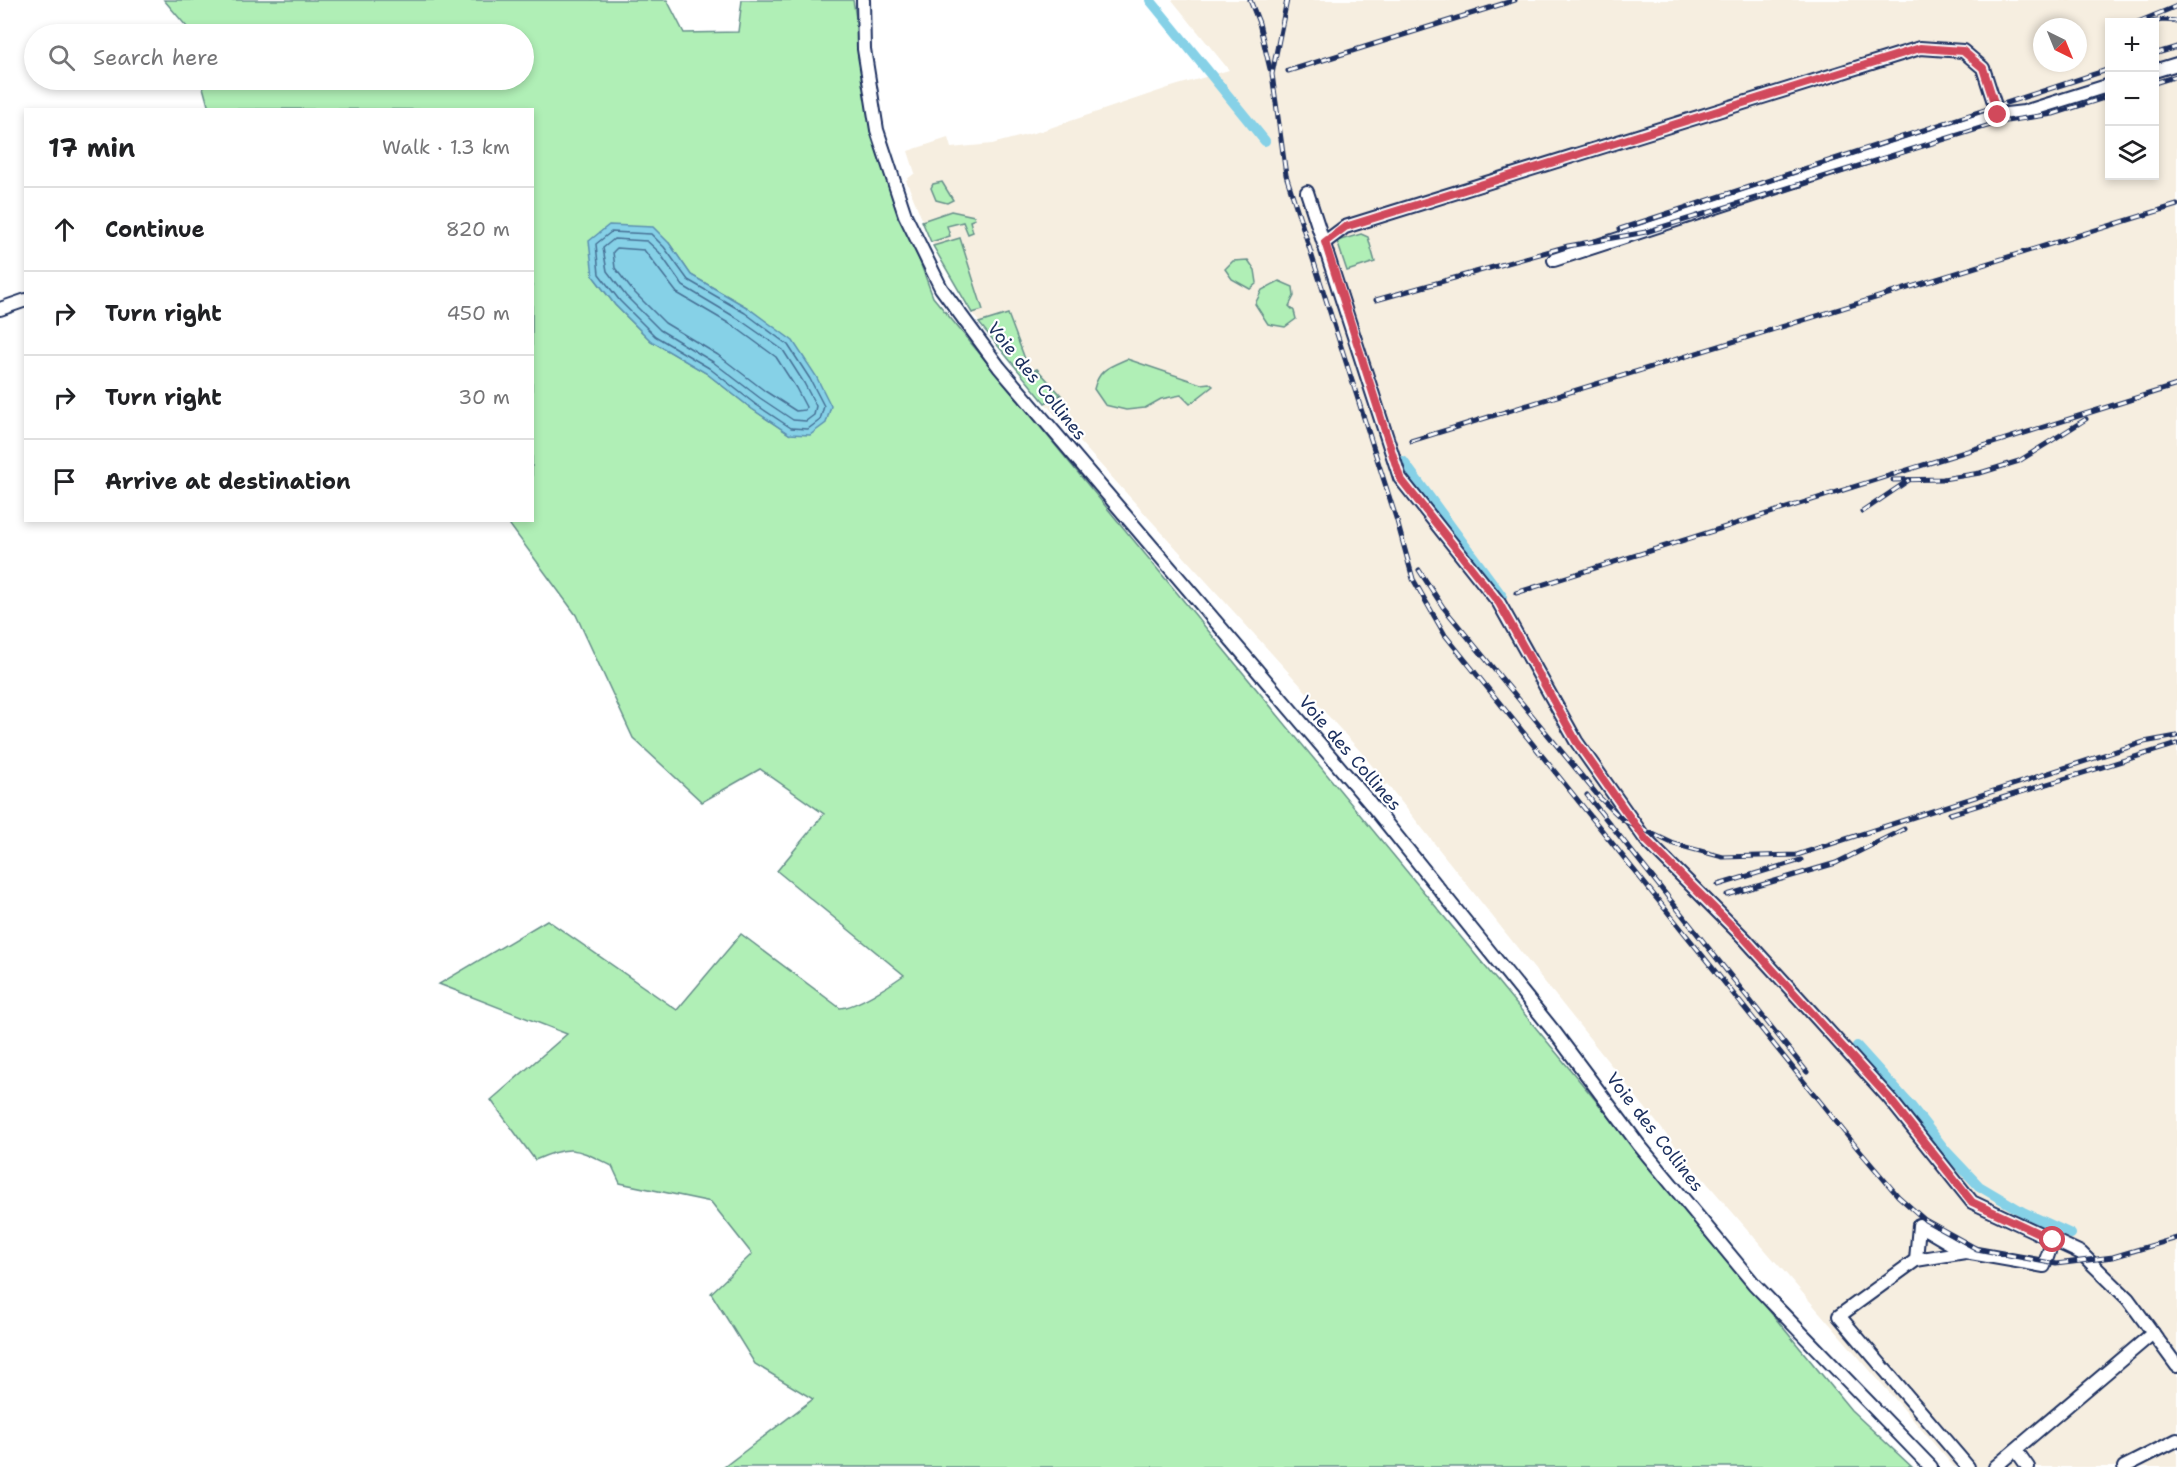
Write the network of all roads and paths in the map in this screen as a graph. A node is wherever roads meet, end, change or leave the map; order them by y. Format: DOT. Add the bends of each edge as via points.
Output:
graph roads {
  1 [pos="863,0"];
  2 [pos="2177,64"];
  3 [pos="2159,69"];
  4 [pos="2105,86"];
  5 [pos="1998,115"];
  6 [pos="1307,192"];
  7 [pos="1325,242"];
  8 [pos="1554,260"];
  9 [pos="24,301"];
  10 [pos="0,309"];
  11 [pos="2053,1240"];
  12 [pos="1965,1252"];
  13 [pos="1916,1260"];
  14 [pos="2152,1333"];
  15 [pos="2177,1366"];
  16 [pos="2177,1440"];
  17 [pos="2016,1449"];
  18 [pos="1930,1467"];
  19 [pos="1968,1467"];
  20 [pos="1995,1467"];
  21 [pos="2028,1467"];
  22 [pos="2124,1467"];
  1 -- 18 [label="street, Voie des Collines" via="864,50 877,130 905,215 941,288 999,367 1370,802 1556,1034 1639,1145 1755,1284"];
  2 -- 3 [label="street"];
  4 -- 5 [label="street" via="2024,112"];
  5 -- 7 [label="street" via="1983,68 1963,51 1920,48 1345,227"];
  5 -- 8 [label="street"];
  6 -- 7 [label="street"];
  7 -- 11 [label="street" via="1400,478 1499,603 1576,741 1646,840 1745,939 1889,1098 1972,1202"];
  9 -- 10 [label="street"];
  11 -- 12 [label="street" via="2044,1266"];
  11 -- 14 [label="street" via="2081,1253 2128,1299"];
  12 -- 13 [label="street"];
  12 -- 13 [label="street" via="1919,1225"];
  13 -- 19 [label="street" via="1839,1316"];
  14 -- 15 [label="street"];
  14 -- 17 [label="street"];
  16 -- 22 [label="street"];
  17 -- 20 [label="street"];
  17 -- 21 [label="street"];
}
